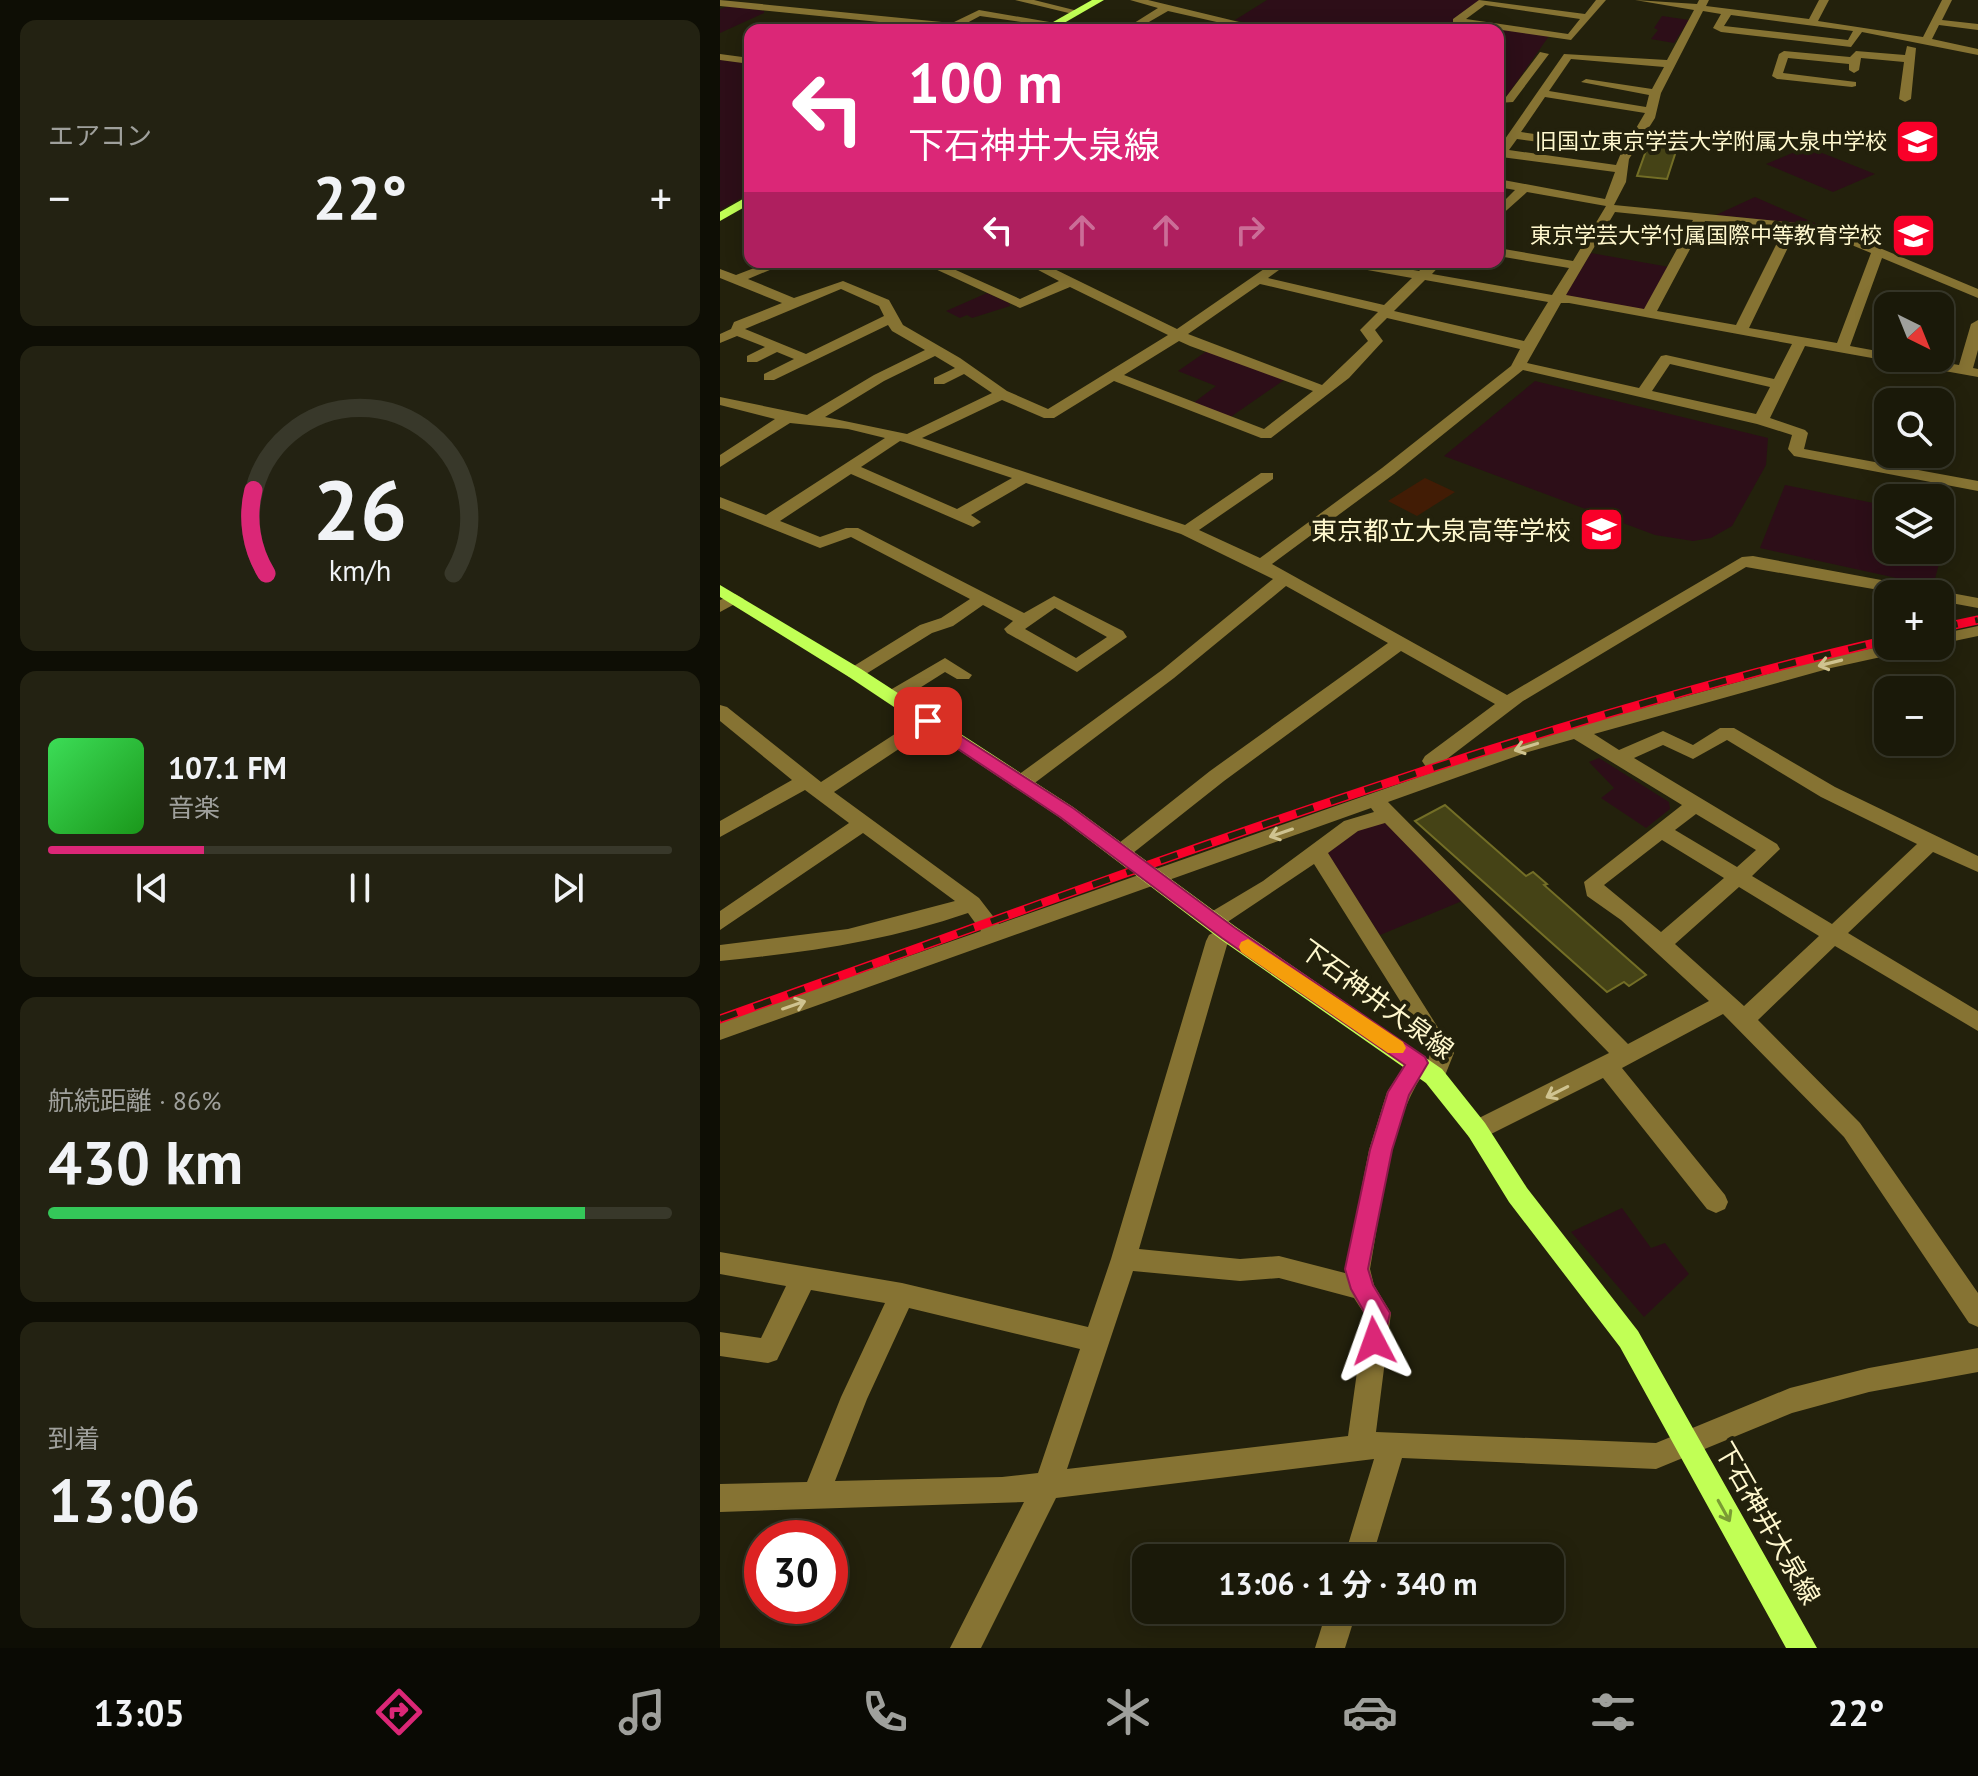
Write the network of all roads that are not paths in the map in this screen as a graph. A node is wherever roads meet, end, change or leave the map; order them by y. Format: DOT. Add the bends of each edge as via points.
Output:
graph roads {
  1 [pos="1020,0"];
  2 [pos="1099,0"];
  3 [pos="1135,0"];
  4 [pos="1601,0"];
  5 [pos="1640,0"];
  6 [pos="1824,0"];
  7 [pos="1947,0"];
  8 [pos="720,3"];
  9 [pos="1701,4"];
  10 [pos="844,5"];
  11 [pos="1167,7"];
  12 [pos="1728,11"];
  13 [pos="1077,12"];
  14 [pos="824,15"];
  15 [pos="1586,17"];
  16 [pos="1220,19"];
  17 [pos="1937,22"];
  18 [pos="1812,23"];
  19 [pos="943,24"];
  20 [pos="958,24"];
  21 [pos="1033,24"];
  22 [pos="1059,24"];
  23 [pos="1138,24"];
  24 [pos="1212,24"];
  25 [pos="1242,24"];
  26 [pos="1478,24"];
  27 [pos="1978,27"];
  28 [pos="1504,28"];
  29 [pos="1859,29"];
  30 [pos="1921,38"];
  31 [pos="1821,41"];
  32 [pos="1978,52"];
  33 [pos="1544,54"];
  34 [pos="720,57"];
  35 [pos="1817,57"];
  36 [pos="1908,59"];
  37 [pos="744,60"];
  38 [pos="1855,61"];
  39 [pos="1562,64"];
  40 [pos="1671,64"];
  41 [pos="1664,77"];
  42 [pos="1586,82"];
  43 [pos="1542,93"];
  44 [pos="1655,93"];
  45 [pos="1905,99"];
  46 [pos="1504,100"];
  47 [pos="1652,111"];
  48 [pos="1514,135"];
  49 [pos="1504,149"];
  50 [pos="1628,151"];
  51 [pos="1504,153"];
  52 [pos="1622,169"];
  53 [pos="1504,184"];
  54 [pos="1523,189"];
  55 [pos="744,203"];
  56 [pos="1610,206"];
  57 [pos="1504,208"];
  58 [pos="720,217"];
  59 [pos="1700,219"];
  60 [pos="1792,226"];
  61 [pos="1880,252"];
  62 [pos="1504,253"];
  63 [pos="1579,266"];
  64 [pos="766,268"];
  65 [pos="940,268"];
  66 [pos="1042,268"];
  67 [pos="1275,268"];
  68 [pos="1373,268"];
  69 [pos="1430,268"];
  70 [pos="720,273"];
  71 [pos="1419,278"];
  72 [pos="734,280"];
  73 [pos="1258,280"];
  74 [pos="1069,282"];
  75 [pos="1978,294"];
  76 [pos="1559,299"];
  77 [pos="792,302"];
  78 [pos="1386,311"];
  79 [pos="1648,314"];
  80 [pos="892,318"];
  81 [pos="1978,324"];
  82 [pos="1741,330"];
  83 [pos="737,331"];
  84 [pos="1178,335"];
  85 [pos="720,339"];
  86 [pos="1800,341"];
  87 [pos="1526,346"];
  88 [pos="776,347"];
  89 [pos="1842,349"];
  90 [pos="936,350"];
  91 [pos="1874,355"];
  92 [pos="752,359"];
  93 [pos="806,359"];
  94 [pos="1519,365"];
  95 [pos="966,368"];
  96 [pos="1971,372"];
  97 [pos="1115,376"];
  98 [pos="769,377"];
  99 [pos="939,381"];
  100 [pos="1778,384"];
  101 [pos="1323,390"];
  102 [pos="1643,393"];
  103 [pos="1002,394"];
  104 [pos="720,401"];
  105 [pos="787,418"];
  106 [pos="1761,420"];
  107 [pos="808,421"];
  108 [pos="904,437"];
  109 [pos="720,462"];
  110 [pos="850,468"];
  111 [pos="1267,476"];
  112 [pos="1025,477"];
  113 [pos="1978,486"];
  114 [pos="720,502"];
  115 [pos="768,521"];
  116 [pos="1187,531"];
  117 [pos="1261,565"];
  118 [pos="1285,578"];
  119 [pos="1874,584"];
  120 [pos="982,598"];
  121 [pos="725,599"];
  122 [pos="1954,599"];
  123 [pos="1978,603"];
  124 [pos="1024,620"];
  125 [pos="1978,631"];
  126 [pos="1954,636"];
  127 [pos="1400,643"];
  128 [pos="1874,653"];
  129 [pos="855,673"];
  130 [pos="963,675"];
  131 [pos="892,697"];
  132 [pos="1508,703"];
  133 [pos="720,711"];
  134 [pos="928,721"];
  135 [pos="1576,732"];
  136 [pos="1618,758"];
  137 [pos="1443,777"];
  138 [pos="1021,783"];
  139 [pos="813,786"];
  140 [pos="1693,806"];
  141 [pos="1381,808"];
  142 [pos="863,823"];
  143 [pos="720,830"];
  144 [pos="1662,831"];
  145 [pos="1931,842"];
  146 [pos="1121,852"];
  147 [pos="1317,852"];
  148 [pos="1978,865"];
  149 [pos="1155,877"];
  150 [pos="1740,877"];
  151 [pos="972,903"];
  152 [pos="720,922"];
  153 [pos="1221,927"];
  154 [pos="995,934"];
  155 [pos="1835,934"];
  156 [pos="1661,944"];
  157 [pos="720,953"];
  158 [pos="1724,1003"];
  159 [pos="1744,1020"];
  160 [pos="1978,1022"];
  161 [pos="720,1031"];
  162 [pos="1617,1061"];
  163 [pos="1426,1069"];
  164 [pos="1477,1130"];
  165 [pos="1716,1202"];
  166 [pos="1124,1259"];
  167 [pos="720,1263"];
  168 [pos="801,1277"];
  169 [pos="1362,1289"];
  170 [pos="902,1295"];
  171 [pos="1978,1315"];
  172 [pos="1095,1341"];
  173 [pos="720,1344"];
  174 [pos="1978,1360"];
  175 [pos="1685,1443"];
  176 [pos="1388,1444"];
  177 [pos="1360,1446"];
  178 [pos="1047,1487"];
  179 [pos="815,1497"];
  180 [pos="720,1498"];
  181 [pos="1362,1544"];
  182 [pos="1338,1624"];
  183 [pos="965,1648"];
  184 [pos="1330,1648"];
  185 [pos="1802,1648"];
  1 -- 13 [label="street"];
  2 -- 13 [label="main road"];
  3 -- 11 [label="street"];
  4 -- 15 [label="street"];
  5 -- 9 [label="street"];
  6 -- 18 [label="street"];
  7 -- 17 [label="street"];
  8 -- 14 [label="street"];
  9 -- 12 [label="street"];
  9 -- 40 [label="street"];
  10 -- 14 [label="street"];
  11 -- 16 [label="street"];
  11 -- 23 [label="street"];
  12 -- 18 [label="street"];
  12 -- 31 [label="street" via="1718,28"];
  13 -- 22 [label="main road"];
  14 -- 19 [label="street"];
  15 -- 26 [label="street" via="1483,2 1457,21"];
  15 -- 28 [label="street" via="1570,37"];
  16 -- 24 [label="street"];
  16 -- 25 [label="street"];
  17 -- 27 [label="street"];
  17 -- 30 [label="street"];
  18 -- 29 [label="street"];
  20 -- 21 [label="street" via="978,13"];
  29 -- 30 [label="street"];
  29 -- 31 [label="street" via="1851,44"];
  30 -- 32 [label="street"];
  30 -- 36 [label="street"];
  31 -- 35 [label="street"];
  33 -- 46 [label="street"];
  34 -- 37 [label="street"];
  35 -- 38 [label="street"];
  35 -- 38 [label="street" via="1784,54 1777,76 1852,86"];
  36 -- 38 [label="street" via="1856,54"];
  36 -- 45 [label="street"];
  39 -- 40 [label="street" via="1568,56"];
  39 -- 41 [label="street"];
  39 -- 43 [label="street"];
  40 -- 41 [label="street"];
  41 -- 44 [label="street"];
  42 -- 44 [label="street"];
  43 -- 47 [label="street"];
  43 -- 48 [label="street"];
  44 -- 47 [label="street"];
  47 -- 50 [label="street"];
  48 -- 49 [label="street"];
  48 -- 50 [label="street"];
  50 -- 52 [label="street"];
  51 -- 52 [label="street"];
  52 -- 56 [label="street"];
  53 -- 54 [label="street"];
  54 -- 56 [label="street"];
  54 -- 57 [label="street"];
  55 -- 58 [label="main road"];
  56 -- 59 [label="street"];
  56 -- 63 [label="street"];
  59 -- 60 [label="street"];
  59 -- 79 [label="street"];
  60 -- 61 [label="street" via="1827,230"];
  60 -- 82 [label="street"];
  61 -- 75 [label="street"];
  61 -- 89 [label="street"];
  62 -- 63 [label="street"];
  63 -- 76 [label="street"];
  64 -- 72 [label="street"];
  65 -- 74 [label="street" via="1020,304"];
  66 -- 74 [label="street"];
  67 -- 73 [label="street"];
  68 -- 71 [label="street"];
  69 -- 71 [label="street"];
  70 -- 72 [label="street"];
  71 -- 76 [label="street"];
  71 -- 78 [label="street"];
  72 -- 77 [label="street"];
  73 -- 78 [label="street"];
  73 -- 84 [label="street"];
  74 -- 84 [label="street"];
  76 -- 79 [label="street"];
  76 -- 87 [label="street"];
  77 -- 80 [label="street" via="843,285 884,303"];
  77 -- 83 [label="street" via="739,325"];
  78 -- 87 [label="street"];
  78 -- 101 [label="street" via="1367,332 1375,343"];
  79 -- 82 [label="street"];
  80 -- 90 [label="street" via="897,328"];
  80 -- 93 [label="street"];
  81 -- 96 [label="street"];
  82 -- 86 [label="street"];
  83 -- 85 [label="street"];
  83 -- 88 [label="street"];
  84 -- 97 [label="street"];
  84 -- 101 [label="street"];
  86 -- 89 [label="street"];
  86 -- 100 [label="street"];
  87 -- 94 [label="street"];
  88 -- 92 [label="street"];
  88 -- 93 [label="street"];
  89 -- 91 [label="street"];
  90 -- 95 [label="street"];
  90 -- 107 [label="street"];
  93 -- 98 [label="street"];
  94 -- 102 [label="street"];
  94 -- 117 [label="street"];
  95 -- 99 [label="street"];
  95 -- 103 [label="street"];
  97 -- 101 [label="street" via="1263,435"];
  97 -- 103 [label="street" via="1049,415"];
  100 -- 102 [label="street" via="1666,359"];
  100 -- 106 [label="street"];
  102 -- 106 [label="street"];
  103 -- 108 [label="street"];
  104 -- 105 [label="street"];
  105 -- 107 [label="street"];
  105 -- 109 [label="street"];
  106 -- 113 [label="street" via="1800,433 1799,453"];
  107 -- 108 [label="street"];
  108 -- 110 [label="street"];
  108 -- 112 [label="street"];
  110 -- 112 [label="street" via="966,518"];
  110 -- 115 [label="street"];
  111 -- 116 [label="street"];
  112 -- 116 [label="street"];
  114 -- 115 [label="street"];
  115 -- 120 [label="street" via="820,543 852,531"];
  116 -- 117 [label="street"];
  117 -- 118 [label="street"];
  118 -- 127 [label="street"];
  118 -- 138 [label="street" via="1168,674"];
  119 -- 132 [label="street" via="1742,562"];
  120 -- 124 [label="street"];
  120 -- 129 [label="street"];
  121 -- 129 [label="main road, 下石神井大泉線"];
  122 -- 123 [label="street"];
  124 -- 124 [label="street" via="1014,631 1077,666 1118,637 1054,601"];
  125 -- 126 [label="street"];
  127 -- 132 [label="street"];
  127 -- 146 [label="street"];
  128 -- 135 [label="street, one-way"];
  129 -- 131 [label="main road, 下石神井大泉線"];
  130 -- 131 [label="street" via="945,664"];
  131 -- 134 [label="main road, 下石神井大泉線"];
  132 -- 137 [label="street" via="1432,761"];
  133 -- 139 [label="street"];
  134 -- 138 [label="main road, 下石神井大泉線"];
  134 -- 139 [label="street"];
  135 -- 136 [label="street"];
  135 -- 137 [label="street, one-way"];
  136 -- 140 [label="street"];
  136 -- 145 [label="street" via="1663,737 1693,753 1727,732 1837,797"];
  137 -- 141 [label="street"];
  138 -- 146 [label="main road, 下石神井大泉線"];
  139 -- 142 [label="street"];
  139 -- 143 [label="street"];
  140 -- 144 [label="street"];
  140 -- 150 [label="street" via="1770,849"];
  141 -- 147 [label="street"];
  141 -- 149 [label="street, one-way"];
  141 -- 162 [label="street"];
  142 -- 151 [label="street"];
  142 -- 152 [label="street"];
  144 -- 150 [label="street"];
  144 -- 156 [label="street" via="1592,887"];
  145 -- 148 [label="street"];
  145 -- 155 [label="street"];
  146 -- 149 [label="main road, 下石神井大泉線"];
  147 -- 153 [label="street"];
  147 -- 163 [label="street" via="1442,1048"];
  149 -- 153 [label="main road, 下石神井大泉線"];
  149 -- 154 [label="street"];
  150 -- 155 [label="street"];
  150 -- 156 [label="street"];
  151 -- 154 [label="street"];
  151 -- 157 [label="street" via="891,929"];
  153 -- 163 [label="main road, 下石神井大泉線"];
  153 -- 166 [label="street"];
  161 -- 154 [label="street, one-way"];
  155 -- 159 [label="street"];
  155 -- 160 [label="street"];
  156 -- 158 [label="street"];
  158 -- 159 [label="street"];
  158 -- 162 [label="street"];
  159 -- 171 [label="street" via="1852,1130"];
  162 -- 164 [label="street, one-way"];
  162 -- 165 [label="street"];
  163 -- 164 [label="main road, 下石神井大泉線"];
  163 -- 169 [label="street" via="1399,1092 1381,1150 1357,1269"];
  164 -- 175 [label="main road, 下石神井大泉線" via="1518,1195 1629,1339"];
  166 -- 169 [label="street" via="1240,1270 1279,1267"];
  166 -- 172 [label="street"];
  167 -- 168 [label="street"];
  168 -- 170 [label="street"];
  168 -- 173 [label="street" via="768,1351"];
  169 -- 177 [label="street" via="1378,1313"];
  170 -- 172 [label="street"];
  170 -- 179 [label="street"];
  172 -- 178 [label="street"];
  174 -- 175 [label="street" via="1805,1397"];
  175 -- 176 [label="street" via="1656,1456"];
  175 -- 185 [label="main road, 下石神井大泉線, one-way"];
  176 -- 177 [label="street"];
  176 -- 181 [label="street"];
  177 -- 178 [label="street"];
  178 -- 179 [label="street"];
  178 -- 183 [label="street"];
  179 -- 180 [label="street"];
  182 -- 184 [label="street"];
}
